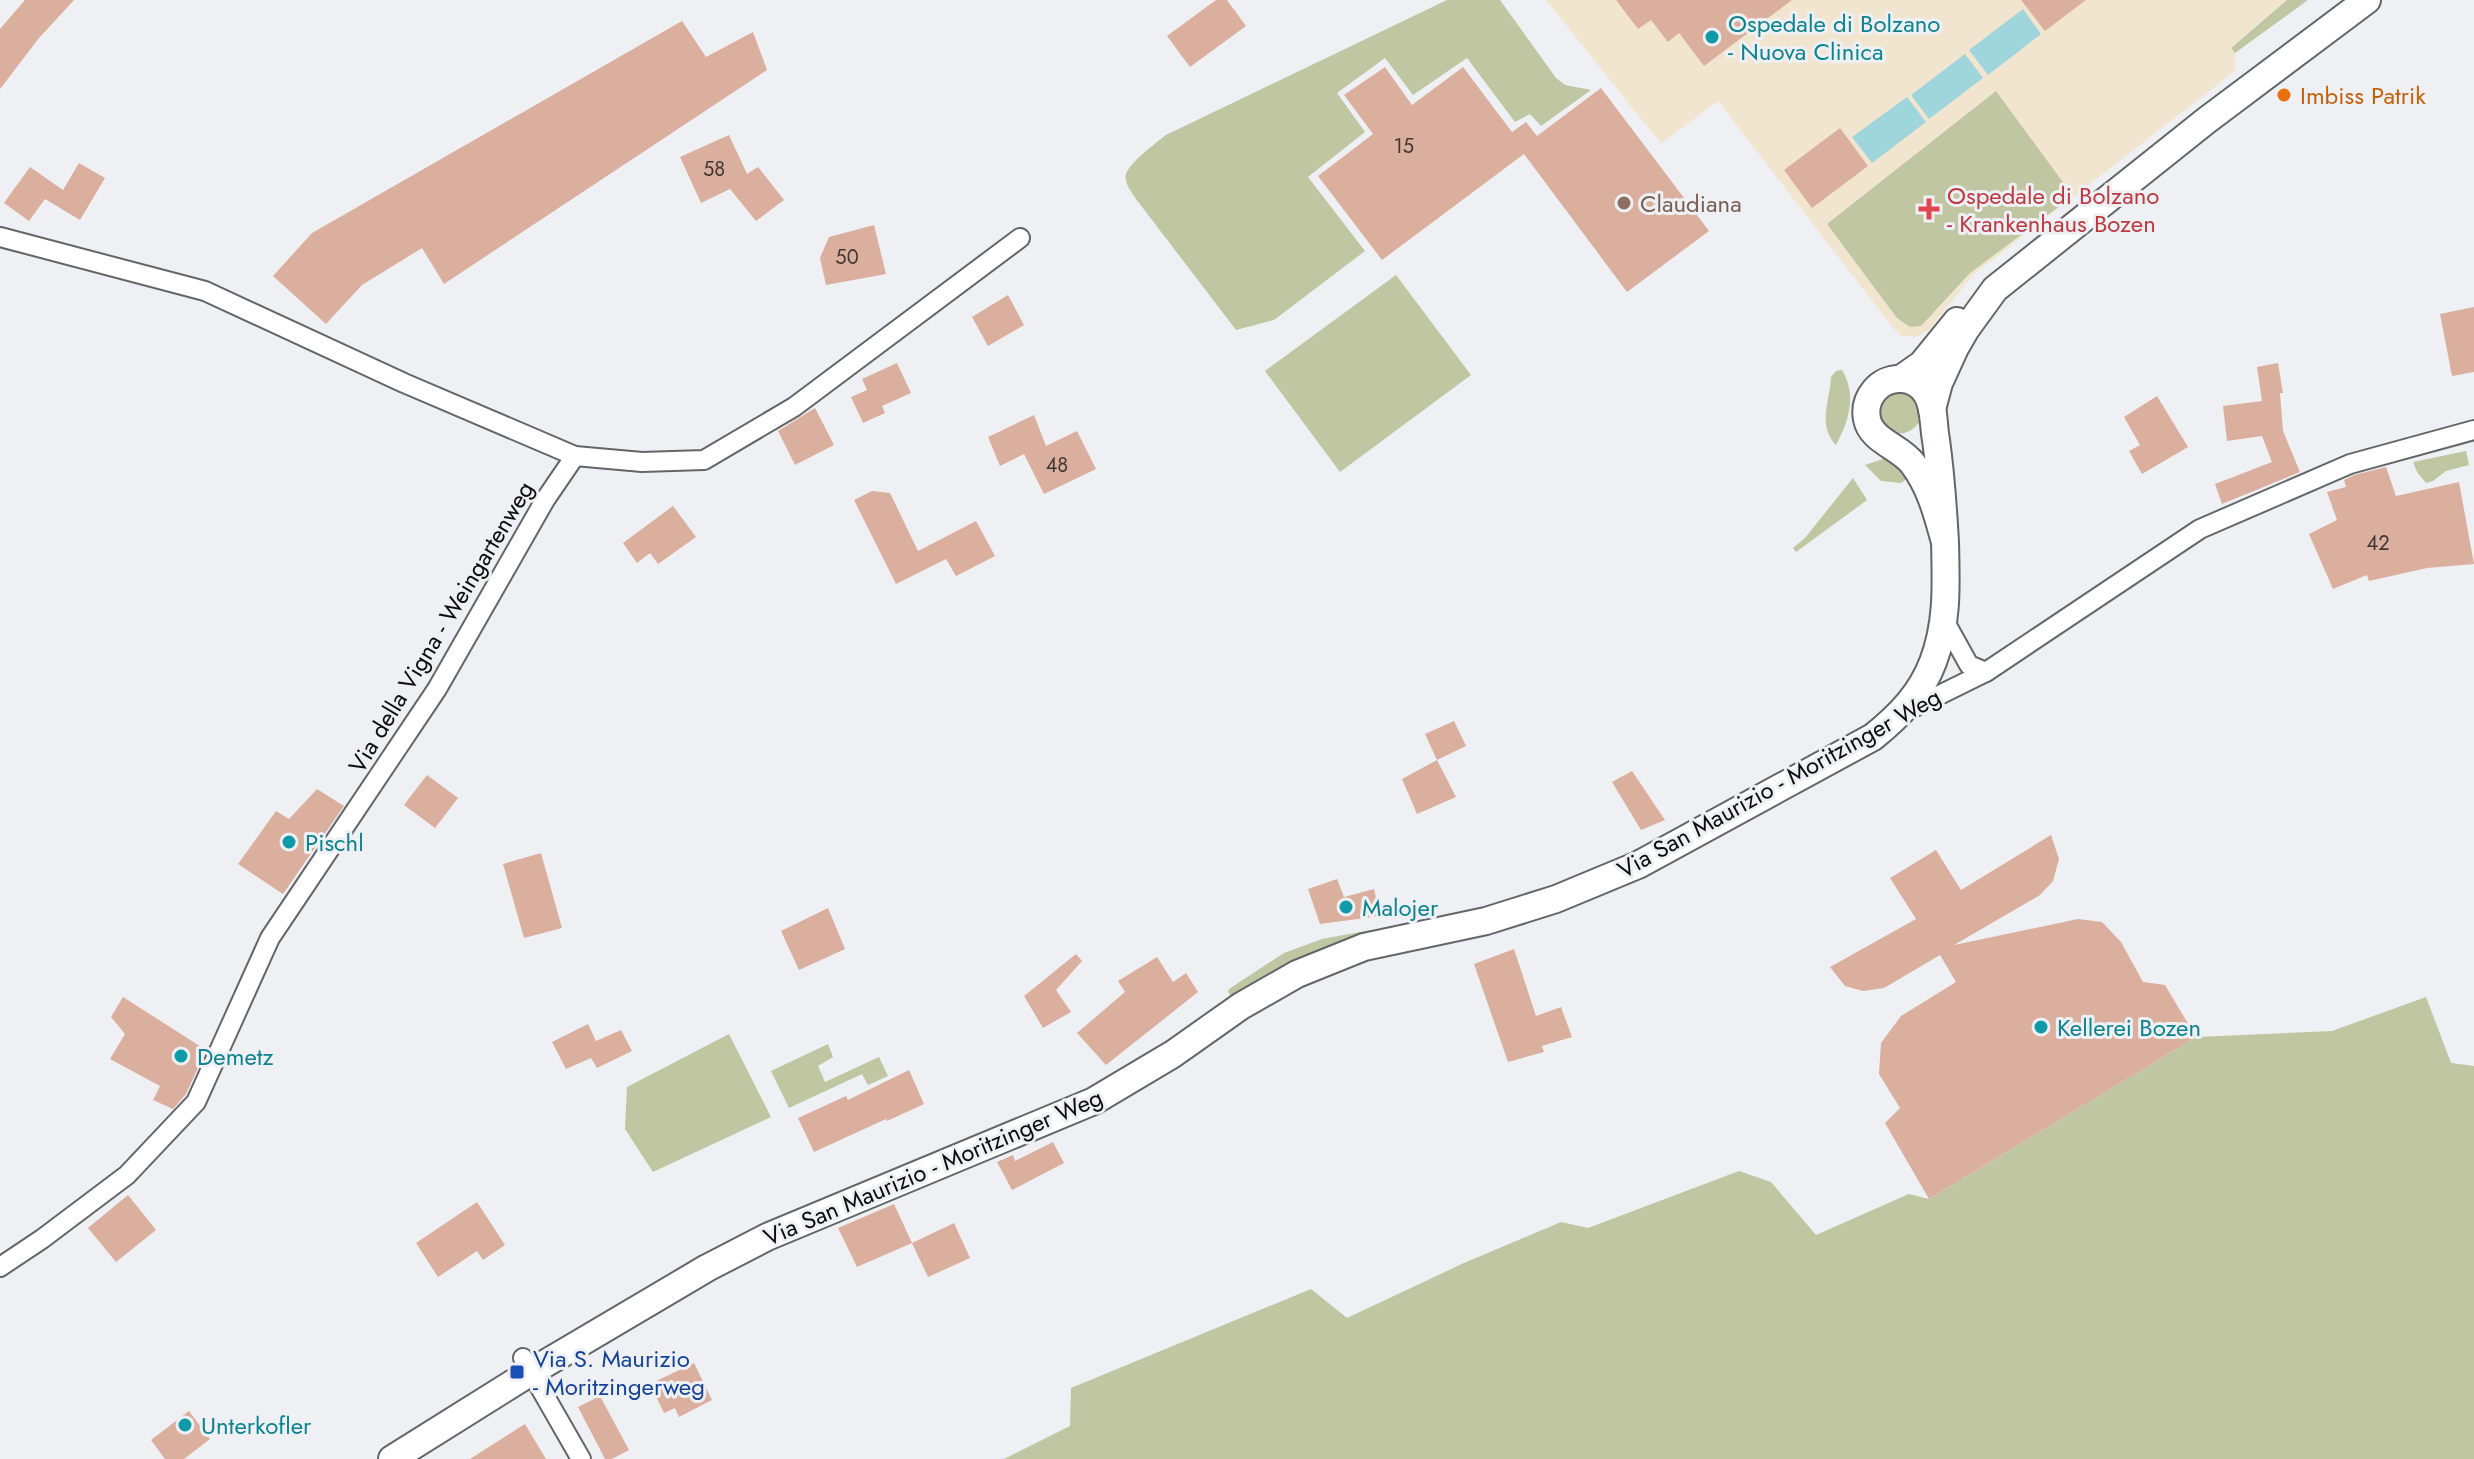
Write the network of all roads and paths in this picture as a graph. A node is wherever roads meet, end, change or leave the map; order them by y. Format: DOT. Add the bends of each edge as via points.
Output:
graph roads {
  1 [pos="2367,0"];
  2 [pos="2207,120"];
  3 [pos="0,237"];
  4 [pos="1020,238"];
  5 [pos="1902,378"];
  6 [pos="1932,412"];
  7 [pos="2474,430"];
  8 [pos="1889,443"];
  9 [pos="575,456"];
  10 [pos="1945,542"];
  11 [pos="1944,620"];
  12 [pos="1986,672"];
  13 [pos="1902,713"];
  14 [pos="0,1267"];
  15 [pos="527,1365"];
  16 [pos="392,1459"];
  17 [pos="581,1459"];
  1 -- 2 [label="main road"];
  2 -- 5 [label="main road" via="2189,128 1995,276 1922,364"];
  2 -- 6 [label="main road" via="1995,289 1955,348"];
  3 -- 9 [label="street" via="205,291"];
  4 -- 9 [label="street" via="794,407 704,460"];
  5 -- 6 [label="main road" via="1926,392"];
  5 -- 8 [label="main road" via="1878,386 1866,407 1874,433"];
  6 -- 8 [label="main road" via="1920,437"];
  6 -- 10 [label="main road"];
  7 -- 12 [label="street, Via San Maurizio - Moritzinger Weg" via="2350,464 2200,529"];
  8 -- 10 [label="main road" via="1914,464 1928,488"];
  9 -- 14 [label="street, Via della Vigna - Weingartenweg" via="437,689 270,938 196,1102 127,1175"];
  10 -- 11 [label="main road"];
  11 -- 12 [label="street" via="1969,665"];
  11 -- 13 [label="main road" via="1923,684"];
  12 -- 13 [label="street, Via San Maurizio - Moritzinger Weg"];
  13 -- 15 [label="main road, Via San Maurizio - Moritzinger Weg" via="1873,737 1638,865 1556,899 1486,921 1364,947 1297,974 1094,1101 767,1237"];
  15 -- 16 [label="main road, Via San Maurizio - Moritzinger Weg"];
  15 -- 17 [label="street"];
}
